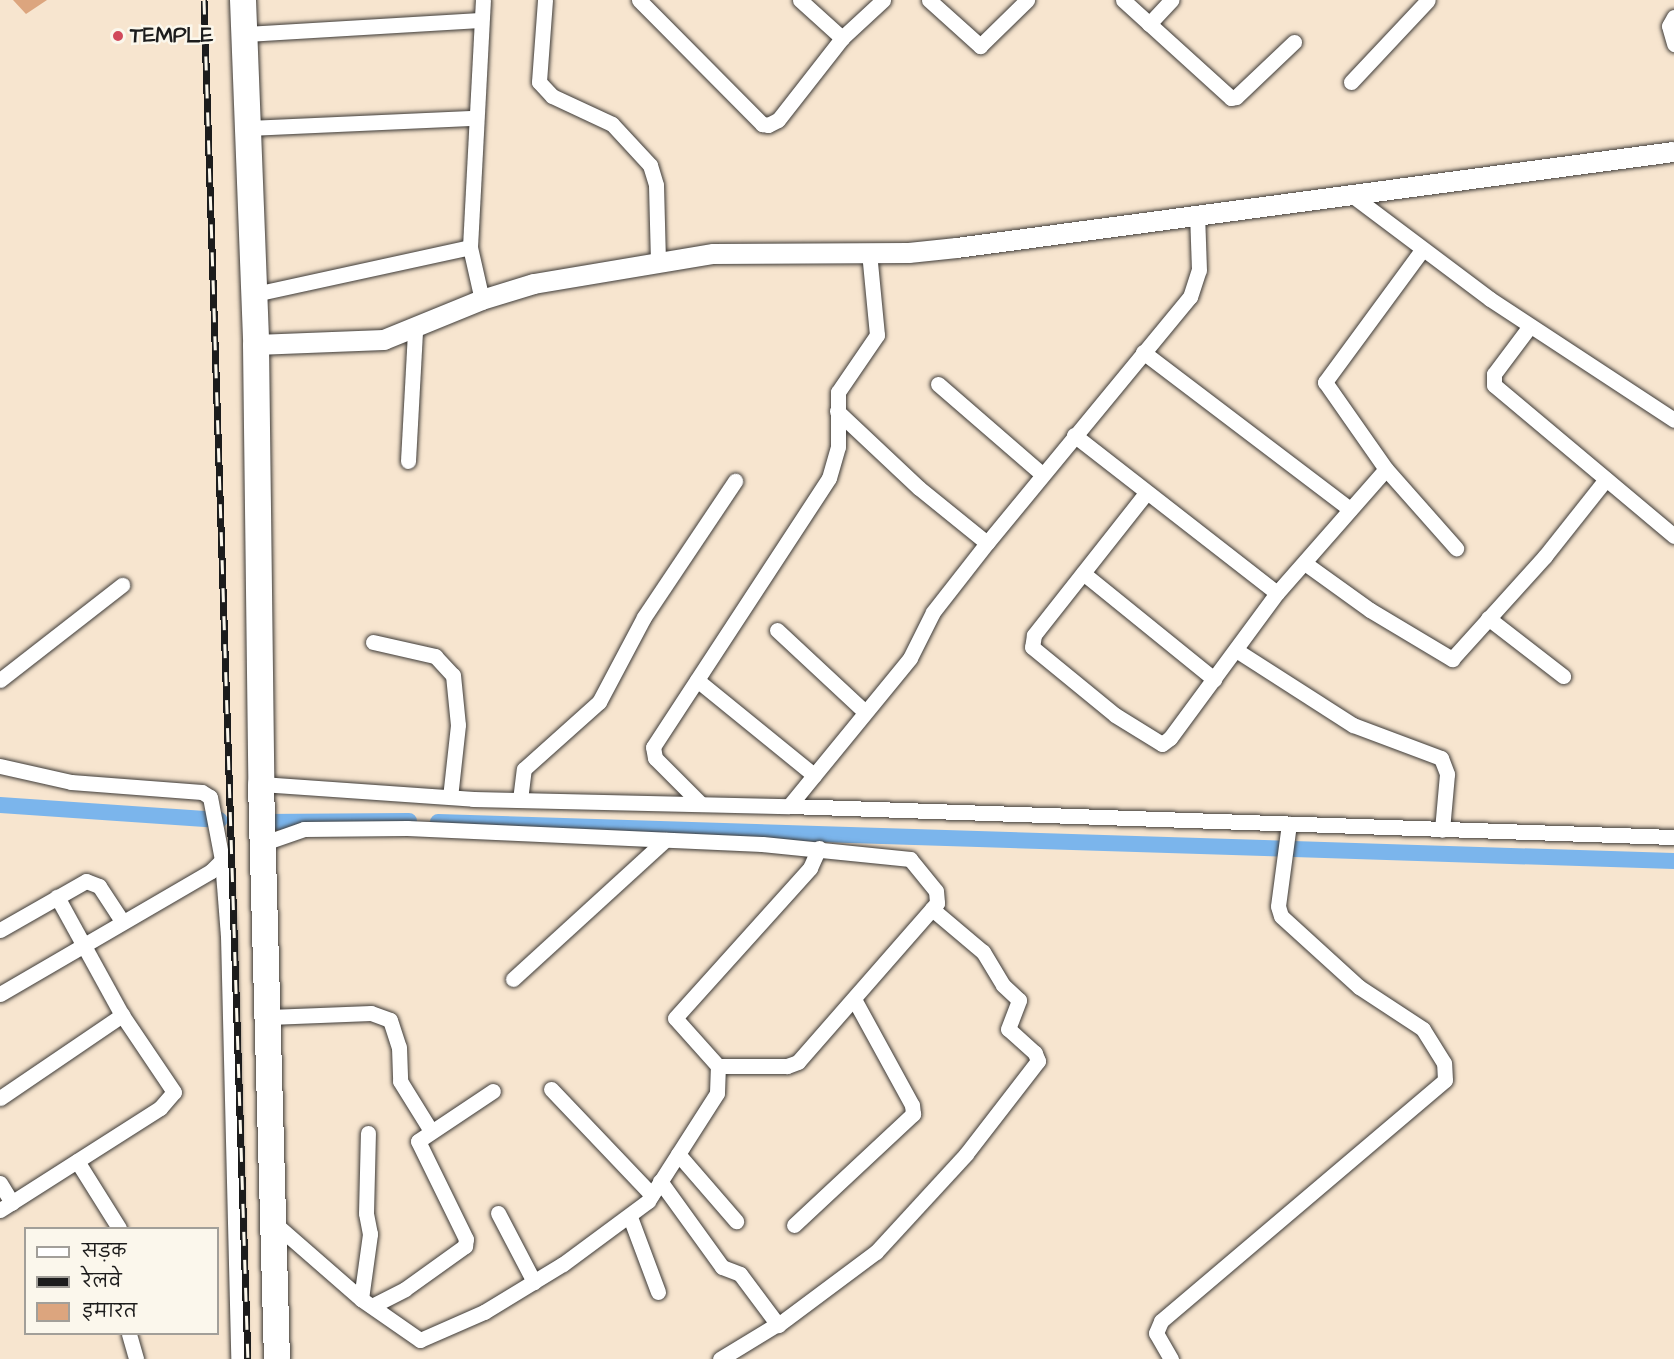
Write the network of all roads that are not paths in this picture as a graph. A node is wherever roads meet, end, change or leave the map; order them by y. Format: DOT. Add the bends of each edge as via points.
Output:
graph roads {
  1 [pos="243,0"];
  2 [pos="483,0"];
  3 [pos="545,0"];
  4 [pos="800,0"];
  5 [pos="883,0"];
  6 [pos="929,0"];
  7 [pos="1027,0"];
  8 [pos="1123,0"];
  9 [pos="1171,0"];
  10 [pos="1428,0"];
  11 [pos="643,1"];
  12 [pos="1674,17"];
  13 [pos="481,20"];
  14 [pos="1149,24"];
  15 [pos="245,34"];
  16 [pos="842,38"];
  17 [pos="1294,42"];
  18 [pos="1674,44"];
  19 [pos="1351,82"];
  20 [pos="474,118"];
  21 [pos="250,128"];
  22 [pos="1674,152"];
  23 [pos="1349,193"];
  24 [pos="1197,213"];
  25 [pos="470,247"];
  26 [pos="1422,250"];
  27 [pos="869,252"];
  28 [pos="658,263"];
  29 [pos="255,294"];
  30 [pos="482,300"];
  31 [pos="1530,326"];
  32 [pos="415,330"];
  33 [pos="256,345"];
  34 [pos="1143,352"];
  35 [pos="938,384"];
  36 [pos="837,411"];
  37 [pos="1674,420"];
  38 [pos="1074,435"];
  39 [pos="408,461"];
  40 [pos="1386,469"];
  41 [pos="1042,474"];
  42 [pos="1606,479"];
  43 [pos="735,480"];
  44 [pos="1146,493"];
  45 [pos="1350,509"];
  46 [pos="1674,536"];
  47 [pos="987,543"];
  48 [pos="1456,548"];
  49 [pos="1306,564"];
  50 [pos="1083,573"];
  51 [pos="122,585"];
  52 [pos="1277,593"];
  53 [pos="1488,618"];
  54 [pos="777,630"];
  55 [pos="373,642"];
  56 [pos="1236,650"];
  57 [pos="1563,676"];
  58 [pos="1214,679"];
  59 [pos="0,680"];
  60 [pos="697,680"];
  61 [pos="865,712"];
  62 [pos="0,766"];
  63 [pos="814,775"];
  64 [pos="261,784"];
  65 [pos="450,797"];
  66 [pos="520,800"];
  67 [pos="701,804"];
  68 [pos="789,806"];
  69 [pos="1288,828"];
  70 [pos="1442,830"];
  71 [pos="1674,837"];
  72 [pos="264,839"];
  73 [pos="665,840"];
  74 [pos="819,848"];
  75 [pos="222,860"];
  76 [pos="57,897"];
  77 [pos="932,909"];
  78 [pos="122,921"];
  79 [pos="0,930"];
  80 [pos="83,943"];
  81 [pos="513,979"];
  82 [pos="0,994"];
  83 [pos="854,999"];
  84 [pos="122,1014"];
  85 [pos="269,1017"];
  86 [pos="718,1066"];
  87 [pos="551,1089"];
  88 [pos="493,1091"];
  89 [pos="0,1098"];
  90 [pos="431,1131"];
  91 [pos="368,1133"];
  92 [pos="678,1154"];
  93 [pos="77,1161"];
  94 [pos="0,1183"];
  95 [pos="656,1188"];
  96 [pos="6,1206"];
  97 [pos="498,1213"];
  98 [pos="630,1217"];
  99 [pos="736,1221"];
  100 [pos="274,1223"];
  101 [pos="794,1226"];
  102 [pos="118,1227"];
  103 [pos="534,1282"];
  104 [pos="658,1292"];
  105 [pos="367,1303"];
  106 [pos="777,1325"];
  107 [pos="129,1335"];
  108 [pos="136,1359"];
  109 [pos="238,1359"];
  110 [pos="277,1359"];
  111 [pos="720,1359"];
  112 [pos="1171,1359"];
  1 -- 15 [label="highway"];
  2 -- 13 [label="street"];
  3 -- 28 [label="street" via="539,82 552,96 612,124 650,165 656,185"];
  4 -- 16 [label="street"];
  5 -- 16 [label="street"];
  6 -- 7 [label="street" via="980,46"];
  8 -- 14 [label="street"];
  9 -- 14 [label="street"];
  10 -- 19 [label="street"];
  11 -- 16 [label="street" via="762,124 777,120"];
  12 -- 18 [label="street" via="1668,26"];
  13 -- 15 [label="street"];
  13 -- 20 [label="street"];
  14 -- 17 [label="street" via="1231,98"];
  15 -- 21 [label="highway"];
  20 -- 21 [label="street"];
  20 -- 25 [label="street"];
  21 -- 29 [label="highway"];
  22 -- 23 [label="street"];
  23 -- 24 [label="street"];
  23 -- 26 [label="street"];
  24 -- 27 [label="street" via="957,248"];
  24 -- 34 [label="street" via="1198,279 1190,297"];
  25 -- 29 [label="street"];
  25 -- 30 [label="street"];
  26 -- 31 [label="street"];
  26 -- 40 [label="street" via="1324,382"];
  27 -- 28 [label="street" via="714,254"];
  27 -- 36 [label="street" via="877,335 838,392"];
  28 -- 30 [label="street" via="534,284"];
  29 -- 33 [label="highway"];
  30 -- 32 [label="street"];
  31 -- 37 [label="street"];
  31 -- 42 [label="street" via="1492,382"];
  32 -- 33 [label="street" via="363,343"];
  32 -- 39 [label="street"];
  33 -- 64 [label="highway"];
  34 -- 38 [label="street"];
  34 -- 45 [label="street" via="1181,377"];
  35 -- 41 [label="street"];
  36 -- 47 [label="street" via="919,488"];
  36 -- 60 [label="street" via="838,447 829,478"];
  38 -- 41 [label="street"];
  38 -- 44 [label="street"];
  40 -- 45 [label="street"];
  40 -- 48 [label="street"];
  41 -- 47 [label="street"];
  42 -- 46 [label="street"];
  42 -- 53 [label="street"];
  43 -- 66 [label="street" via="644,617 599,702 524,769"];
  44 -- 50 [label="street"];
  44 -- 52 [label="street"];
  45 -- 49 [label="street"];
  47 -- 61 [label="street" via="933,612 910,658"];
  49 -- 52 [label="street"];
  49 -- 53 [label="street" via="1446,658 1459,656"];
  50 -- 58 [label="street"];
  50 -- 58 [label="street" via="1034,635 1035,653 1115,715 1162,744"];
  51 -- 59 [label="street"];
  52 -- 56 [label="street"];
  53 -- 57 [label="street"];
  54 -- 61 [label="street"];
  55 -- 65 [label="street" via="435,656 453,675 458,725"];
  56 -- 58 [label="street"];
  56 -- 70 [label="street" via="1353,725 1444,761 1447,774"];
  60 -- 63 [label="street"];
  60 -- 67 [label="street" via="653,752"];
  61 -- 63 [label="street"];
  62 -- 75 [label="street" via="70,782 202,792 212,804"];
  63 -- 68 [label="street"];
  64 -- 65 [label="street"];
  64 -- 72 [label="highway"];
  65 -- 66 [label="street"];
  66 -- 67 [label="street"];
  67 -- 68 [label="street"];
  68 -- 69 [label="street"];
  69 -- 70 [label="street"];
  69 -- 112 [label="street" via="1278,906 1281,916 1359,987 1423,1029 1444,1063 1445,1080 1161,1321 1156,1334"];
  70 -- 71 [label="street"];
  72 -- 73 [label="street" via="304,829 407,828"];
  72 -- 85 [label="highway"];
  73 -- 74 [label="street"];
  73 -- 81 [label="street"];
  74 -- 77 [label="street" via="907,856 936,891 938,898"];
  74 -- 86 [label="street" via="810,868 675,1018"];
  75 -- 78 [label="street" via="211,871"];
  75 -- 109 [label="street" via="228,936"];
  76 -- 78 [label="street" via="81,882 93,882"];
  76 -- 79 [label="street"];
  76 -- 80 [label="street"];
  77 -- 83 [label="street"];
  77 -- 106 [label="street" via="983,952 1003,985 1019,1000 1008,1029 1035,1053 1038,1061 966,1154 876,1252"];
  78 -- 80 [label="street"];
  80 -- 82 [label="street"];
  80 -- 84 [label="street"];
  83 -- 86 [label="street" via="792,1065"];
  83 -- 101 [label="street" via="912,1105 913,1114"];
  84 -- 89 [label="street"];
  84 -- 93 [label="street" via="168,1078 173,1087 172,1098"];
  85 -- 90 [label="street" via="371,1013 390,1020 399,1047 400,1081"];
  85 -- 100 [label="highway"];
  86 -- 92 [label="street" via="717,1093"];
  87 -- 95 [label="street"];
  88 -- 90 [label="street"];
  90 -- 105 [label="street" via="418,1144 466,1242 405,1289"];
  91 -- 105 [label="street"];
  92 -- 95 [label="street"];
  92 -- 99 [label="street"];
  93 -- 96 [label="street"];
  93 -- 102 [label="street"];
  94 -- 96 [label="street"];
  95 -- 98 [label="street"];
  95 -- 106 [label="street" via="722,1267 740,1275"];
  97 -- 103 [label="street"];
  98 -- 103 [label="street"];
  98 -- 104 [label="street"];
  100 -- 105 [label="street"];
  100 -- 110 [label="highway"];
  103 -- 105 [label="street" via="484,1312 420,1340"];
  106 -- 111 [label="street"];
  107 -- 108 [label="street"];
}
